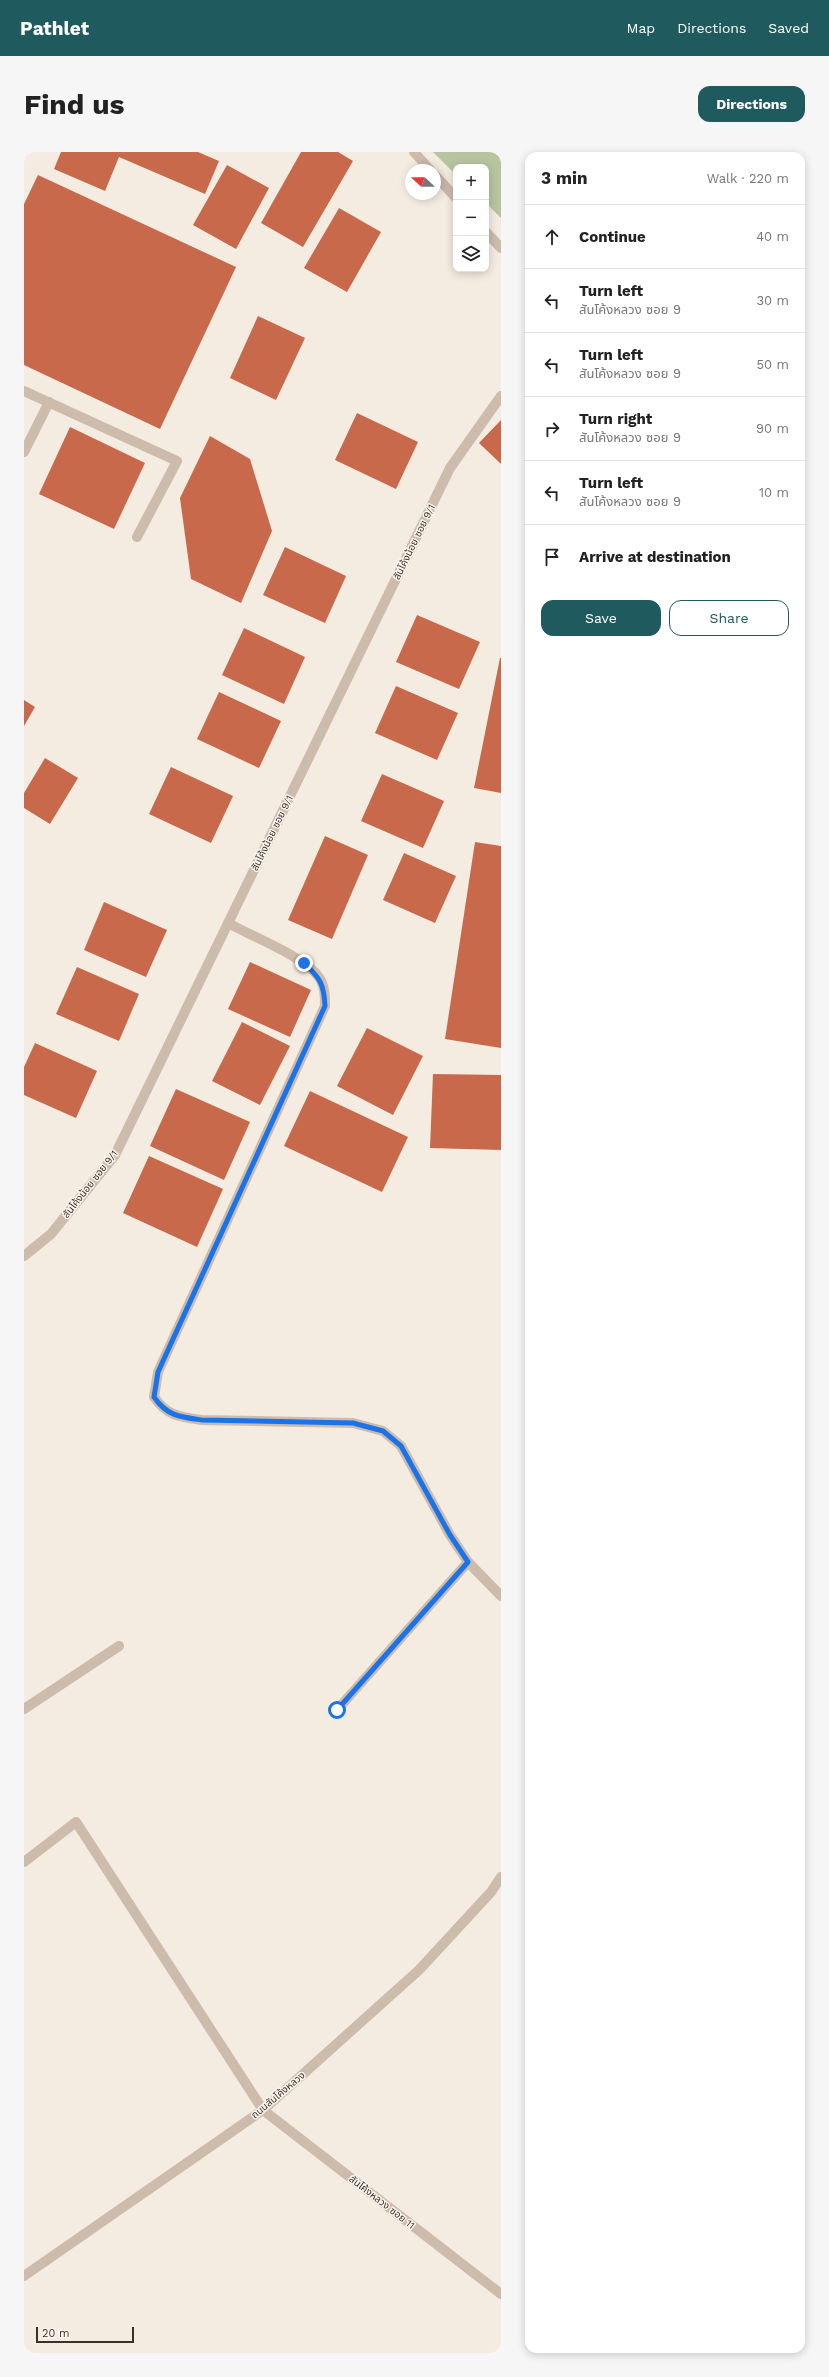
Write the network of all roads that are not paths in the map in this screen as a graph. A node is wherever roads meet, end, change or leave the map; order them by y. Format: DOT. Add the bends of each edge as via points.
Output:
graph roads {
  1 [pos="414,152"];
  2 [pos="425,164"];
  3 [pos="441,182"];
  4 [pos="453,195"];
  5 [pos="489,235"];
  6 [pos="501,248"];
  7 [pos="24,391"];
  8 [pos="501,396"];
  9 [pos="48,402"];
  10 [pos="24,452"];
  11 [pos="137,537"];
  12 [pos="228,923"];
  13 [pos="24,1256"];
  14 [pos="468,1562"];
  15 [pos="501,1596"];
  16 [pos="119,1646"];
  17 [pos="24,1709"];
  18 [pos="337,1710"];
  19 [pos="24,1862"];
  20 [pos="501,1877"];
  21 [pos="263,2110"];
  22 [pos="24,2276"];
  23 [pos="501,2294"];
  1 -- 2 [label="street"];
  3 -- 4 [label="street"];
  5 -- 6 [label="street"];
  7 -- 9 [label="street"];
  8 -- 12 [label="street, สันโค้งน้อย ซอย 9/1" via="450,468"];
  9 -- 10 [label="street"];
  9 -- 11 [label="street" via="177,461"];
  12 -- 13 [label="street, สันโค้งน้อย ซอย 9/1" via="115,1155 51,1234"];
  12 -- 14 [label="street" via="304,963 318,976 324,989 325,1006 158,1372 154,1397 162,1408 179,1417 202,1420 353,1423 383,1431 401,1446 450,1535"];
  14 -- 15 [label="street"];
  14 -- 18 [label="street"];
  16 -- 17 [label="street"];
  19 -- 21 [label="street, สันโค้งหลวง ซอย 11" via="76,1822"];
  20 -- 21 [label="street, ถนนสันโค้งหลวง" via="491,1892 419,1970"];
  21 -- 22 [label="street, ถนนสันโค้งหลวง"];
  21 -- 23 [label="street, สันโค้งหลวง ซอย 11"];
}
